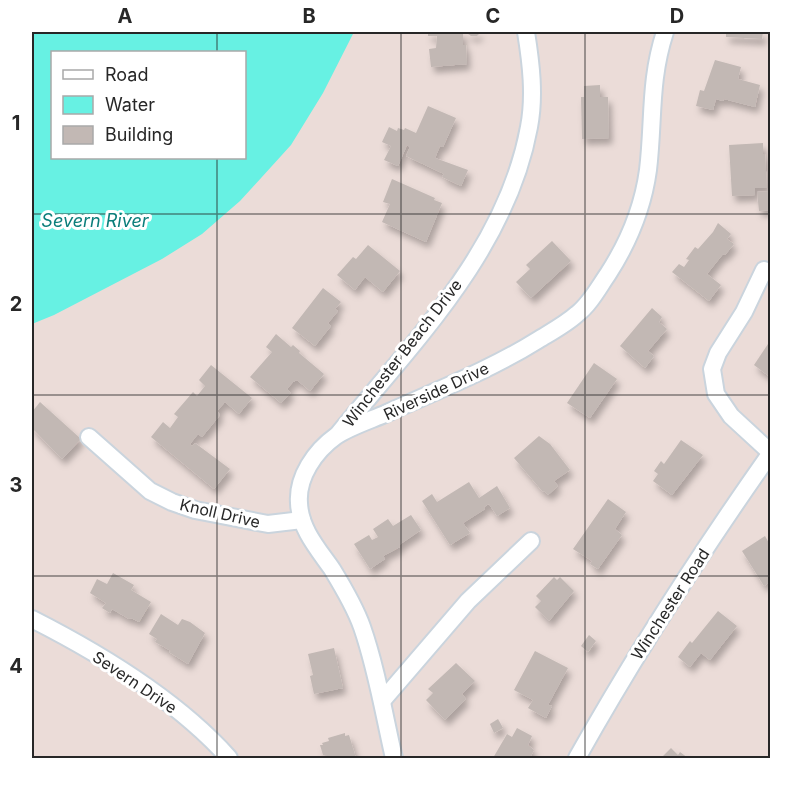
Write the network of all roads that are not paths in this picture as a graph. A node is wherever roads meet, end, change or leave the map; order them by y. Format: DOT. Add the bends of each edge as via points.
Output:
graph roads {
  1 [pos="526,32"];
  2 [pos="666,32"];
  3 [pos="764,270"];
  4 [pos="336,436"];
  5 [pos="89,437"];
  6 [pos="771,453"];
  7 [pos="302,520"];
  8 [pos="531,541"];
  9 [pos="32,619"];
  10 [pos="382,700"];
  11 [pos="229,759"];
  12 [pos="394,759"];
  13 [pos="577,759"];
  1 -- 4 [label="street, Winchester Beach Drive" via="532,99 512,188 494,226 441,308"];
  2 -- 4 [label="street, Riverside Drive" via="653,79 643,195 621,254 585,306 525,348"];
  3 -- 6 [label="street" via="711,369 716,394 731,416"];
  4 -- 7 [label="street, Riverside Drive" via="315,456 304,476 299,503"];
  5 -- 7 [label="street, Knoll Drive" via="150,491 172,502 268,524"];
  6 -- 13 [label="street, Winchester Road" via="623,676"];
  7 -- 10 [label="street, Riverside Drive" via="358,617"];
  8 -- 10 [label="street" via="468,601"];
  9 -- 11 [label="street, Severn Drive" via="149,688 175,707"];
  10 -- 12 [label="street, Riverside Drive"];
}
